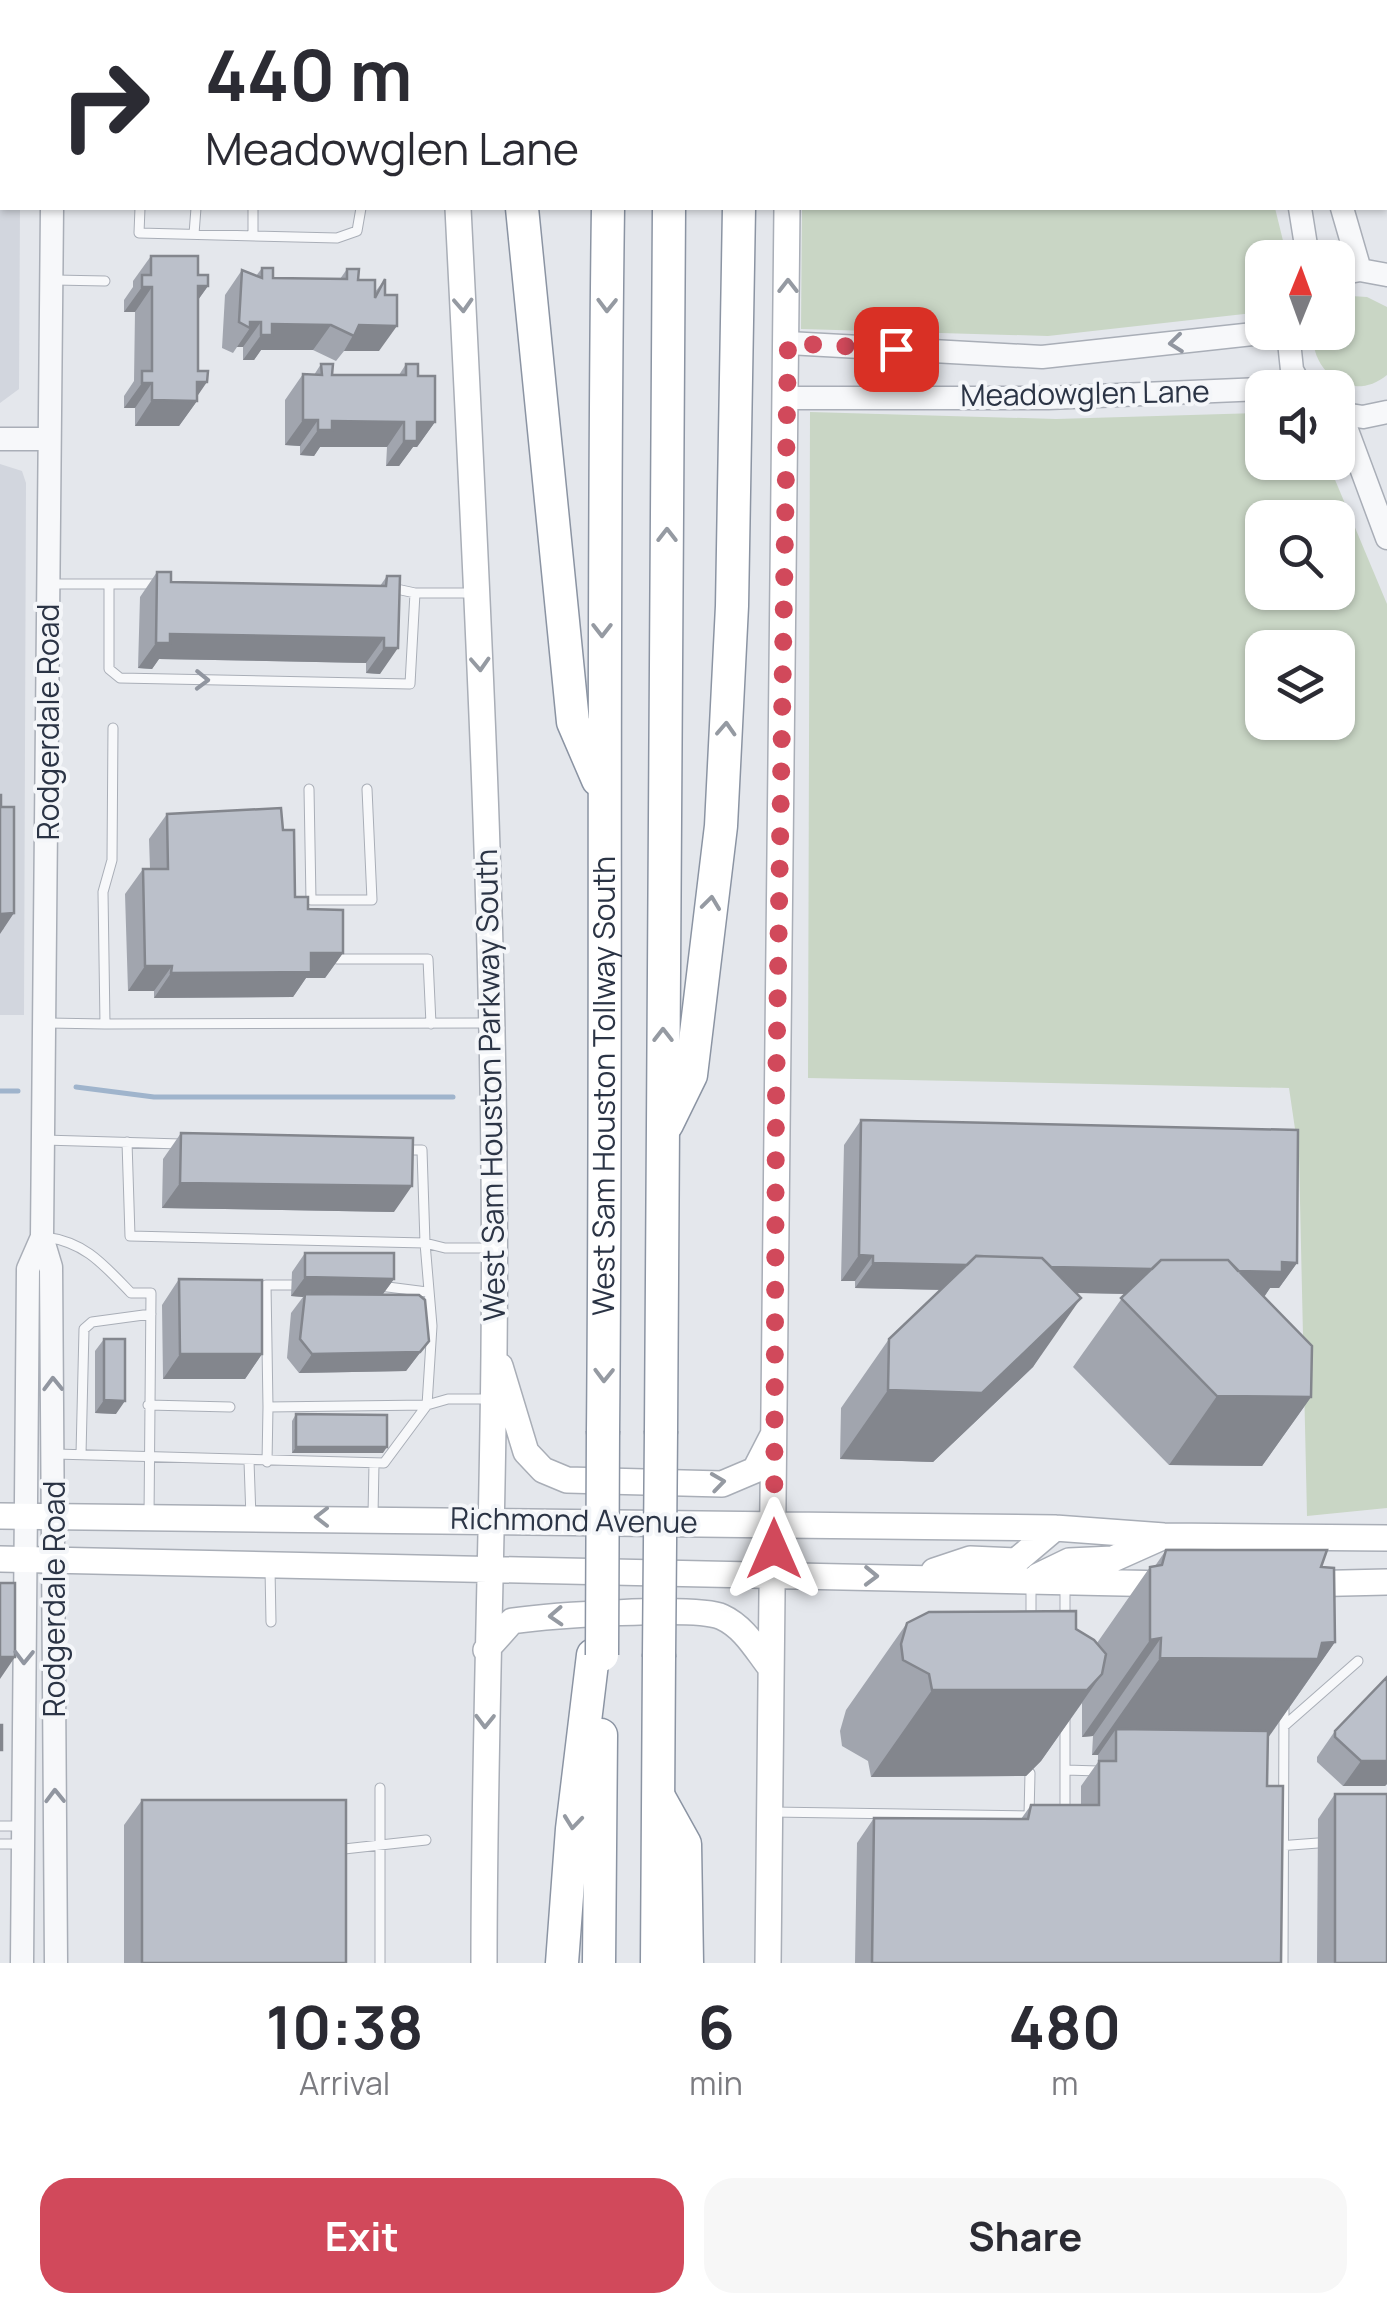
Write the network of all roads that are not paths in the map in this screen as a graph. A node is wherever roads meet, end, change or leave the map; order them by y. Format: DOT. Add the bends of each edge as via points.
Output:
graph roads {
  1 [pos="52,210"];
  2 [pos="140,210"];
  3 [pos="196,210"];
  4 [pos="253,210"];
  5 [pos="361,210"];
  6 [pos="458,210"];
  7 [pos="522,210"];
  8 [pos="608,210"];
  9 [pos="669,210"];
  10 [pos="739,210"];
  11 [pos="788,210"];
  12 [pos="1300,210"];
  13 [pos="1342,210"];
  14 [pos="194,234"];
  15 [pos="253,234"];
  16 [pos="1305,240"];
  17 [pos="1346,240"];
  18 [pos="1355,273"];
  19 [pos="1387,276"];
  20 [pos="52,280"];
  21 [pos="105,281"];
  22 [pos="1245,335"];
  23 [pos="788,343"];
  24 [pos="1042,357"];
  25 [pos="1245,390"];
  26 [pos="787,398"];
  27 [pos="1048,398"];
  28 [pos="1387,412"];
  29 [pos="1355,416"];
  30 [pos="0,438"];
  31 [pos="48,439"];
  32 [pos="1355,455"];
  33 [pos="1387,538"];
  34 [pos="49,584"];
  35 [pos="109,584"];
  36 [pos="167,584"];
  37 [pos="380,587"];
  38 [pos="415,593"];
  39 [pos="477,593"];
  40 [pos="113,728"];
  41 [pos="309,789"];
  42 [pos="367,789"];
  43 [pos="604,793"];
  44 [pos="337,959"];
  45 [pos="46,1023"];
  46 [pos="491,1023"];
  47 [pos="105,1024"];
  48 [pos="431,1024"];
  49 [pos="663,1132"];
  50 [pos="44,1136"];
  51 [pos="127,1142"];
  52 [pos="186,1144"];
  53 [pos="382,1149"];
  54 [pos="42,1237"];
  55 [pos="425,1242"];
  56 [pos="492,1248"];
  57 [pos="292,1286"];
  58 [pos="380,1286"];
  59 [pos="427,1292"];
  60 [pos="150,1293"];
  61 [pos="168,1293"];
  62 [pos="151,1314"];
  63 [pos="494,1352"];
  64 [pos="493,1399"];
  65 [pos="148,1405"];
  66 [pos="427,1405"];
  67 [pos="230,1407"];
  68 [pos="268,1408"];
  69 [pos="774,1434"];
  70 [pos="54,1454"];
  71 [pos="81,1454"];
  72 [pos="147,1456"];
  73 [pos="249,1461"];
  74 [pos="268,1462"];
  75 [pos="374,1463"];
  76 [pos="12,1516"];
  77 [pos="56,1516"];
  78 [pos="149,1517"];
  79 [pos="373,1517"];
  80 [pos="251,1518"];
  81 [pos="489,1519"];
  82 [pos="775,1524"];
  83 [pos="1055,1528"];
  84 [pos="1164,1536"];
  85 [pos="1387,1538"];
  86 [pos="12,1560"];
  87 [pos="56,1560"];
  88 [pos="270,1566"];
  89 [pos="488,1570"];
  90 [pos="774,1574"];
  91 [pos="916,1576"];
  92 [pos="1031,1579"];
  93 [pos="1064,1580"];
  94 [pos="1387,1582"];
  95 [pos="1187,1584"];
  96 [pos="1265,1584"];
  97 [pos="270,1622"];
  98 [pos="1065,1637"];
  99 [pos="1030,1638"];
  100 [pos="486,1650"];
  101 [pos="597,1655"];
  102 [pos="1358,1661"];
  103 [pos="770,1667"];
  104 [pos="1284,1690"];
  105 [pos="1065,1706"];
  106 [pos="1284,1726"];
  107 [pos="1066,1770"];
  108 [pos="1098,1771"];
  109 [pos="1030,1773"];
  110 [pos="1267,1773"];
  111 [pos="1284,1773"];
  112 [pos="380,1788"];
  113 [pos="658,1796"];
  114 [pos="769,1812"];
  115 [pos="1029,1816"];
  116 [pos="1065,1816"];
  117 [pos="1080,1817"];
  118 [pos="11,1835"];
  119 [pos="56,1836"];
  120 [pos="426,1840"];
  121 [pos="1318,1842"];
  122 [pos="381,1843"];
  123 [pos="1284,1845"];
  124 [pos="1265,1848"];
  125 [pos="328,1850"];
  126 [pos="22,1963"];
  127 [pos="56,1963"];
  128 [pos="380,1963"];
  129 [pos="484,1963"];
  130 [pos="562,1963"];
  131 [pos="599,1963"];
  132 [pos="657,1963"];
  133 [pos="687,1963"];
  134 [pos="768,1963"];
  135 [pos="1283,1963"];
  1 -- 20 [label="street, Rodgerdale Road"];
  2 -- 14 [label="lane" via="139,232"];
  3 -- 14 [label="lane"];
  4 -- 15 [label="lane"];
  5 -- 15 [label="lane" via="357,231 337,238"];
  6 -- 39 [label="main road, West Sam Houston Parkway South, one-way"];
  7 -- 43 [label="highway" via="573,722"];
  8 -- 43 [label="highway, West Sam Houston Tollway South, one-way"];
  49 -- 9 [label="highway, West Sam Houston Tollway South, one-way"];
  49 -- 10 [label="highway, one-way" via="691,1075 720,826 732,606"];
  23 -- 11 [label="main road, one-way"];
  12 -- 16 [label="street"];
  13 -- 17 [label="street"];
  14 -- 15 [label="lane"];
  18 -- 19 [label="street"];
  20 -- 21 [label="lane"];
  20 -- 31 [label="street, Rodgerdale Road"];
  22 -- 24 [label="street, Meadowglen Lane, one-way"];
  23 -- 24 [label="street, Meadowglen Lane"];
  23 -- 26 [label="main road"];
  24 -- 27 [label="street"];
  25 -- 27 [label="street, Meadowglen Lane"];
  26 -- 27 [label="street, Meadowglen Lane"];
  26 -- 69 [label="main road"];
  28 -- 29 [label="street"];
  30 -- 31 [label="street"];
  31 -- 34 [label="street, Rodgerdale Road"];
  32 -- 33 [label="street"];
  34 -- 35 [label="lane"];
  34 -- 45 [label="street, Rodgerdale Road"];
  35 -- 36 [label="lane"];
  35 -- 38 [label="lane, one-way" via="108,669 120,678 410,684"];
  37 -- 38 [label="lane"];
  38 -- 39 [label="lane"];
  39 -- 46 [label="main road, West Sam Houston Parkway South, one-way"];
  40 -- 47 [label="lane" via="112,860 102,892"];
  41 -- 42 [label="lane" via="310,900 372,900"];
  43 -- 101 [label="highway, West Sam Houston Tollway South, one-way, bridge" via="604,1431"];
  44 -- 48 [label="lane" via="428,959"];
  45 -- 47 [label="lane"];
  45 -- 50 [label="street, Rodgerdale Road"];
  46 -- 48 [label="lane"];
  46 -- 56 [label="main road, West Sam Houston Parkway South"];
  47 -- 48 [label="lane"];
  49 -- 113 [label="highway, West Sam Houston Tollway South, bridge"];
  50 -- 51 [label="lane"];
  50 -- 54 [label="street, Rodgerdale Road"];
  51 -- 52 [label="lane"];
  51 -- 55 [label="lane" via="130,1236"];
  53 -- 55 [label="lane" via="422,1150"];
  54 -- 60 [label="lane" via="72,1240 130,1293"];
  70 -- 54 [label="street, Rodgerdale Road, one-way" via="51,1266"];
  54 -- 76 [label="street, Rodgerdale Road" via="28,1269"];
  55 -- 56 [label="lane"];
  55 -- 59 [label="lane"];
  56 -- 63 [label="main road, West Sam Houston Parkway South"];
  57 -- 68 [label="lane" via="266,1285"];
  58 -- 59 [label="lane"];
  59 -- 66 [label="lane"];
  60 -- 61 [label="lane"];
  60 -- 62 [label="lane"];
  62 -- 65 [label="lane"];
  62 -- 71 [label="lane" via="92,1322 84,1329"];
  63 -- 64 [label="main road, West Sam Houston Parkway South"];
  63 -- 69 [label="main road, one-way" via="526,1452 543,1470 568,1480 722,1484 756,1470"];
  64 -- 66 [label="lane"];
  64 -- 81 [label="main road, West Sam Houston Parkway South"];
  65 -- 67 [label="lane"];
  65 -- 72 [label="lane"];
  66 -- 68 [label="lane"];
  66 -- 75 [label="lane" via="384,1463"];
  68 -- 74 [label="lane"];
  69 -- 82 [label="main road"];
  70 -- 71 [label="lane"];
  70 -- 77 [label="street, Rodgerdale Road"];
  71 -- 72 [label="lane"];
  72 -- 73 [label="lane"];
  72 -- 78 [label="lane"];
  73 -- 74 [label="lane"];
  73 -- 80 [label="lane"];
  74 -- 75 [label="lane"];
  75 -- 79 [label="lane"];
  76 -- 77 [label="main road, Richmond Avenue"];
  76 -- 86 [label="street, Rodgerdale Road"];
  77 -- 78 [label="main road, Richmond Avenue"];
  77 -- 87 [label="street, Rodgerdale Road"];
  78 -- 80 [label="main road, Richmond Avenue"];
  79 -- 80 [label="main road, Richmond Avenue, one-way"];
  79 -- 81 [label="main road, Richmond Avenue"];
  81 -- 82 [label="main road, Richmond Avenue"];
  81 -- 89 [label="main road, West Sam Houston Parkway South"];
  82 -- 83 [label="main road, Richmond Avenue"];
  82 -- 90 [label="main road"];
  83 -- 84 [label="main road, Richmond Avenue"];
  83 -- 91 [label="main road" via="1016,1560 970,1560"];
  84 -- 85 [label="main road, Richmond Avenue"];
  84 -- 92 [label="main road" via="1113,1559 1069,1561"];
  86 -- 87 [label="main road, Richmond Avenue"];
  86 -- 118 [label="street, Rodgerdale Road, one-way"];
  87 -- 88 [label="main road, Richmond Avenue"];
  119 -- 87 [label="street, Rodgerdale Road, one-way"];
  88 -- 89 [label="main road, Richmond Avenue"];
  88 -- 97 [label="lane"];
  89 -- 90 [label="main road, Richmond Avenue"];
  89 -- 100 [label="main road, West Sam Houston Parkway South"];
  90 -- 91 [label="main road, Richmond Avenue, one-way"];
  90 -- 103 [label="main road"];
  91 -- 92 [label="main road, Richmond Avenue"];
  92 -- 93 [label="main road, Richmond Avenue"];
  92 -- 99 [label="lane"];
  93 -- 95 [label="main road, Richmond Avenue"];
  93 -- 98 [label="lane"];
  94 -- 96 [label="main road"];
  103 -- 100 [label="main road, one-way" via="740,1628 718,1615 512,1620"];
  100 -- 129 [label="main road, West Sam Houston Parkway South, one-way"];
  101 -- 130 [label="highway, one-way" via="572,1829"];
  101 -- 131 [label="highway"];
  102 -- 106 [label="lane"];
  103 -- 114 [label="main road"];
  104 -- 106 [label="lane"];
  105 -- 107 [label="lane"];
  106 -- 111 [label="lane"];
  107 -- 108 [label="lane"];
  107 -- 116 [label="lane"];
  109 -- 115 [label="lane"];
  110 -- 111 [label="lane"];
  111 -- 123 [label="lane"];
  112 -- 122 [label="lane"];
  113 -- 132 [label="highway, West Sam Houston Tollway South"];
  113 -- 133 [label="highway" via="685,1844"];
  114 -- 115 [label="lane"];
  114 -- 134 [label="main road"];
  115 -- 116 [label="lane"];
  116 -- 117 [label="lane"];
  118 -- 119 [label="street"];
  118 -- 126 [label="street, Rodgerdale Road"];
  119 -- 127 [label="street, Rodgerdale Road"];
  120 -- 122 [label="lane"];
  121 -- 123 [label="lane"];
  122 -- 125 [label="lane"];
  122 -- 128 [label="lane"];
  123 -- 124 [label="lane"];
  123 -- 135 [label="lane"];
}
